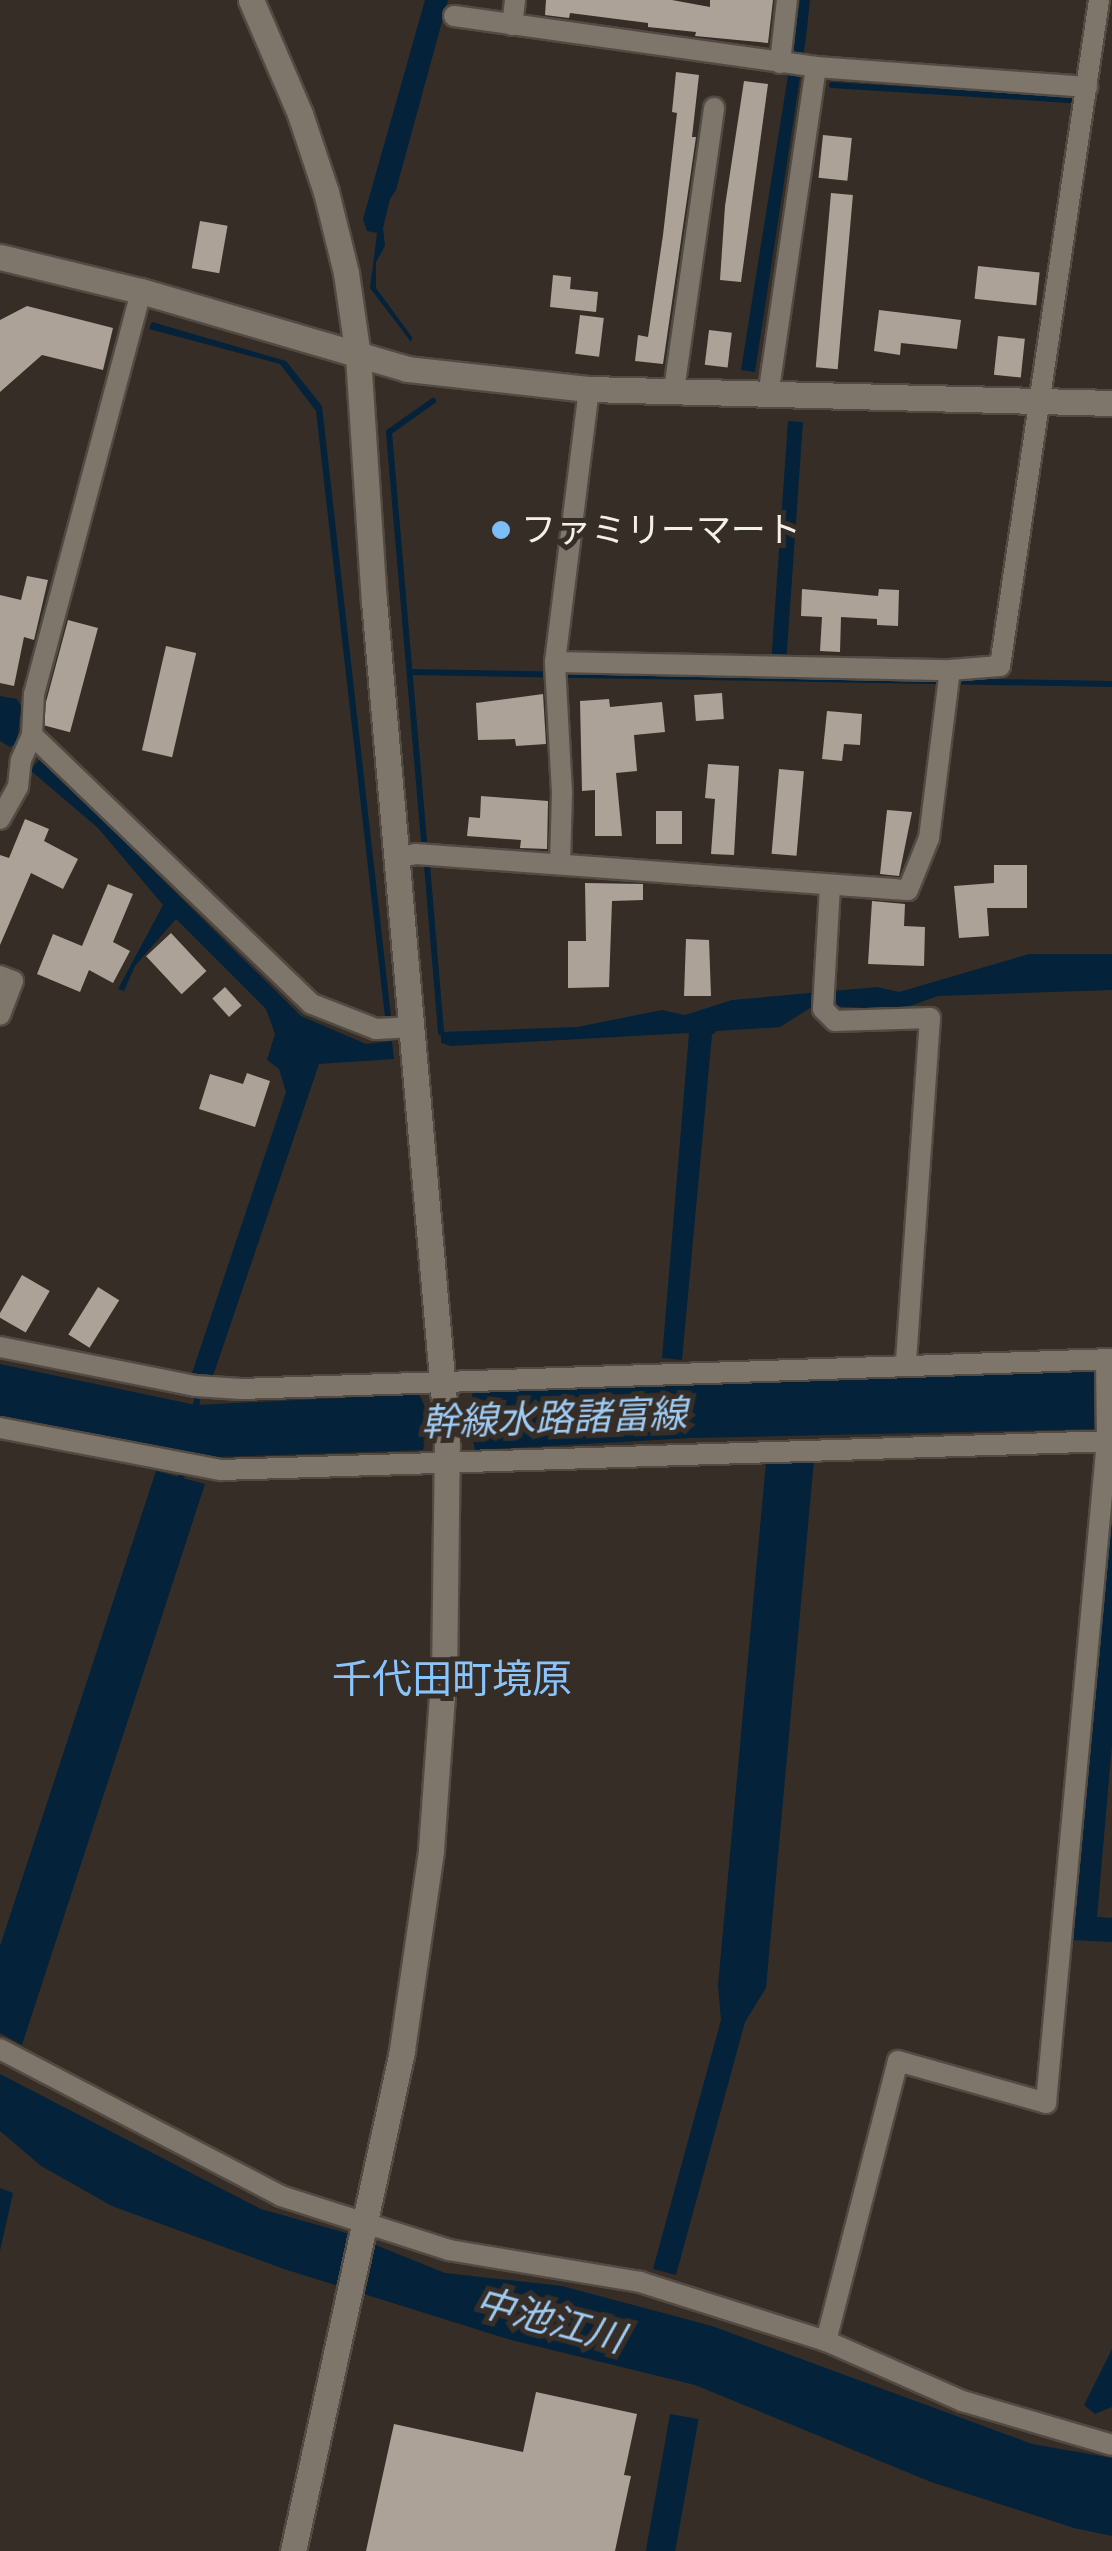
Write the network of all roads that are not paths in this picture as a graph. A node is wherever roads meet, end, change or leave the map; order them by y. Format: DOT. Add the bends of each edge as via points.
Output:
graph roads {
  1 [pos="250,0"];
  2 [pos="515,0"];
  3 [pos="787,0"];
  4 [pos="1099,0"];
  5 [pos="454,16"];
  6 [pos="512,25"];
  7 [pos="780,63"];
  8 [pos="811,66"];
  9 [pos="1087,87"];
  10 [pos="714,108"];
  11 [pos="0,257"];
  12 [pos="140,291"];
  13 [pos="358,356"];
  14 [pos="589,388"];
  15 [pos="674,390"];
  16 [pos="769,391"];
  17 [pos="1042,401"];
  18 [pos="1112,403"];
  19 [pos="555,672"];
  20 [pos="949,680"];
  21 [pos="32,736"];
  22 [pos="0,818"];
  23 [pos="398,857"];
  24 [pos="560,864"];
  25 [pos="830,887"];
  26 [pos="0,976"];
  27 [pos="0,1015"];
  28 [pos="414,1027"];
  29 [pos="0,1348"];
  30 [pos="1109,1359"];
  31 [pos="906,1365"];
  32 [pos="445,1379"];
  33 [pos="0,1428"];
  34 [pos="1110,1441"];
  35 [pos="447,1448"];
  36 [pos="0,2049"];
  37 [pos="367,2224"];
  38 [pos="826,2341"];
  39 [pos="1112,2444"];
  40 [pos="294,2551"];
  1 -- 13 [label="street" via="326,192"];
  2 -- 6 [label="street"];
  3 -- 7 [label="street"];
  4 -- 9 [label="street"];
  5 -- 6 [label="street"];
  6 -- 7 [label="street"];
  7 -- 8 [label="street"];
  8 -- 9 [label="street"];
  8 -- 16 [label="street"];
  9 -- 17 [label="street"];
  10 -- 15 [label="street"];
  11 -- 12 [label="street"];
  12 -- 13 [label="street"];
  12 -- 21 [label="street" via="34,694"];
  13 -- 14 [label="street" via="407,369"];
  13 -- 23 [label="street"];
  14 -- 15 [label="street"];
  14 -- 19 [label="street"];
  15 -- 16 [label="street"];
  16 -- 17 [label="street"];
  17 -- 18 [label="street"];
  17 -- 20 [label="street" via="1000,666"];
  19 -- 20 [label="street"];
  19 -- 24 [label="street"];
  20 -- 25 [label="street" via="929,838 908,890"];
  21 -- 22 [label="street" via="18,788"];
  21 -- 28 [label="street" via="312,1004 376,1029"];
  23 -- 24 [label="street"];
  23 -- 28 [label="street"];
  24 -- 25 [label="street"];
  25 -- 31 [label="street" via="822,1000 836,1021 930,1018"];
  26 -- 27 [label="street" via="13,981"];
  28 -- 32 [label="street"];
  29 -- 32 [label="street" via="202,1387"];
  30 -- 31 [label="street"];
  30 -- 34 [label="street"];
  31 -- 32 [label="street"];
  32 -- 35 [label="street"];
  33 -- 35 [label="street" via="221,1470"];
  34 -- 35 [label="street"];
  34 -- 38 [label="street" via="1046,2103 898,2061"];
  35 -- 37 [label="street" via="444,1668 431,1851 402,2051"];
  36 -- 37 [label="street" via="282,2196"];
  37 -- 38 [label="street" via="449,2250 640,2282"];
  37 -- 40 [label="street"];
  38 -- 39 [label="street" via="962,2400"];
}
